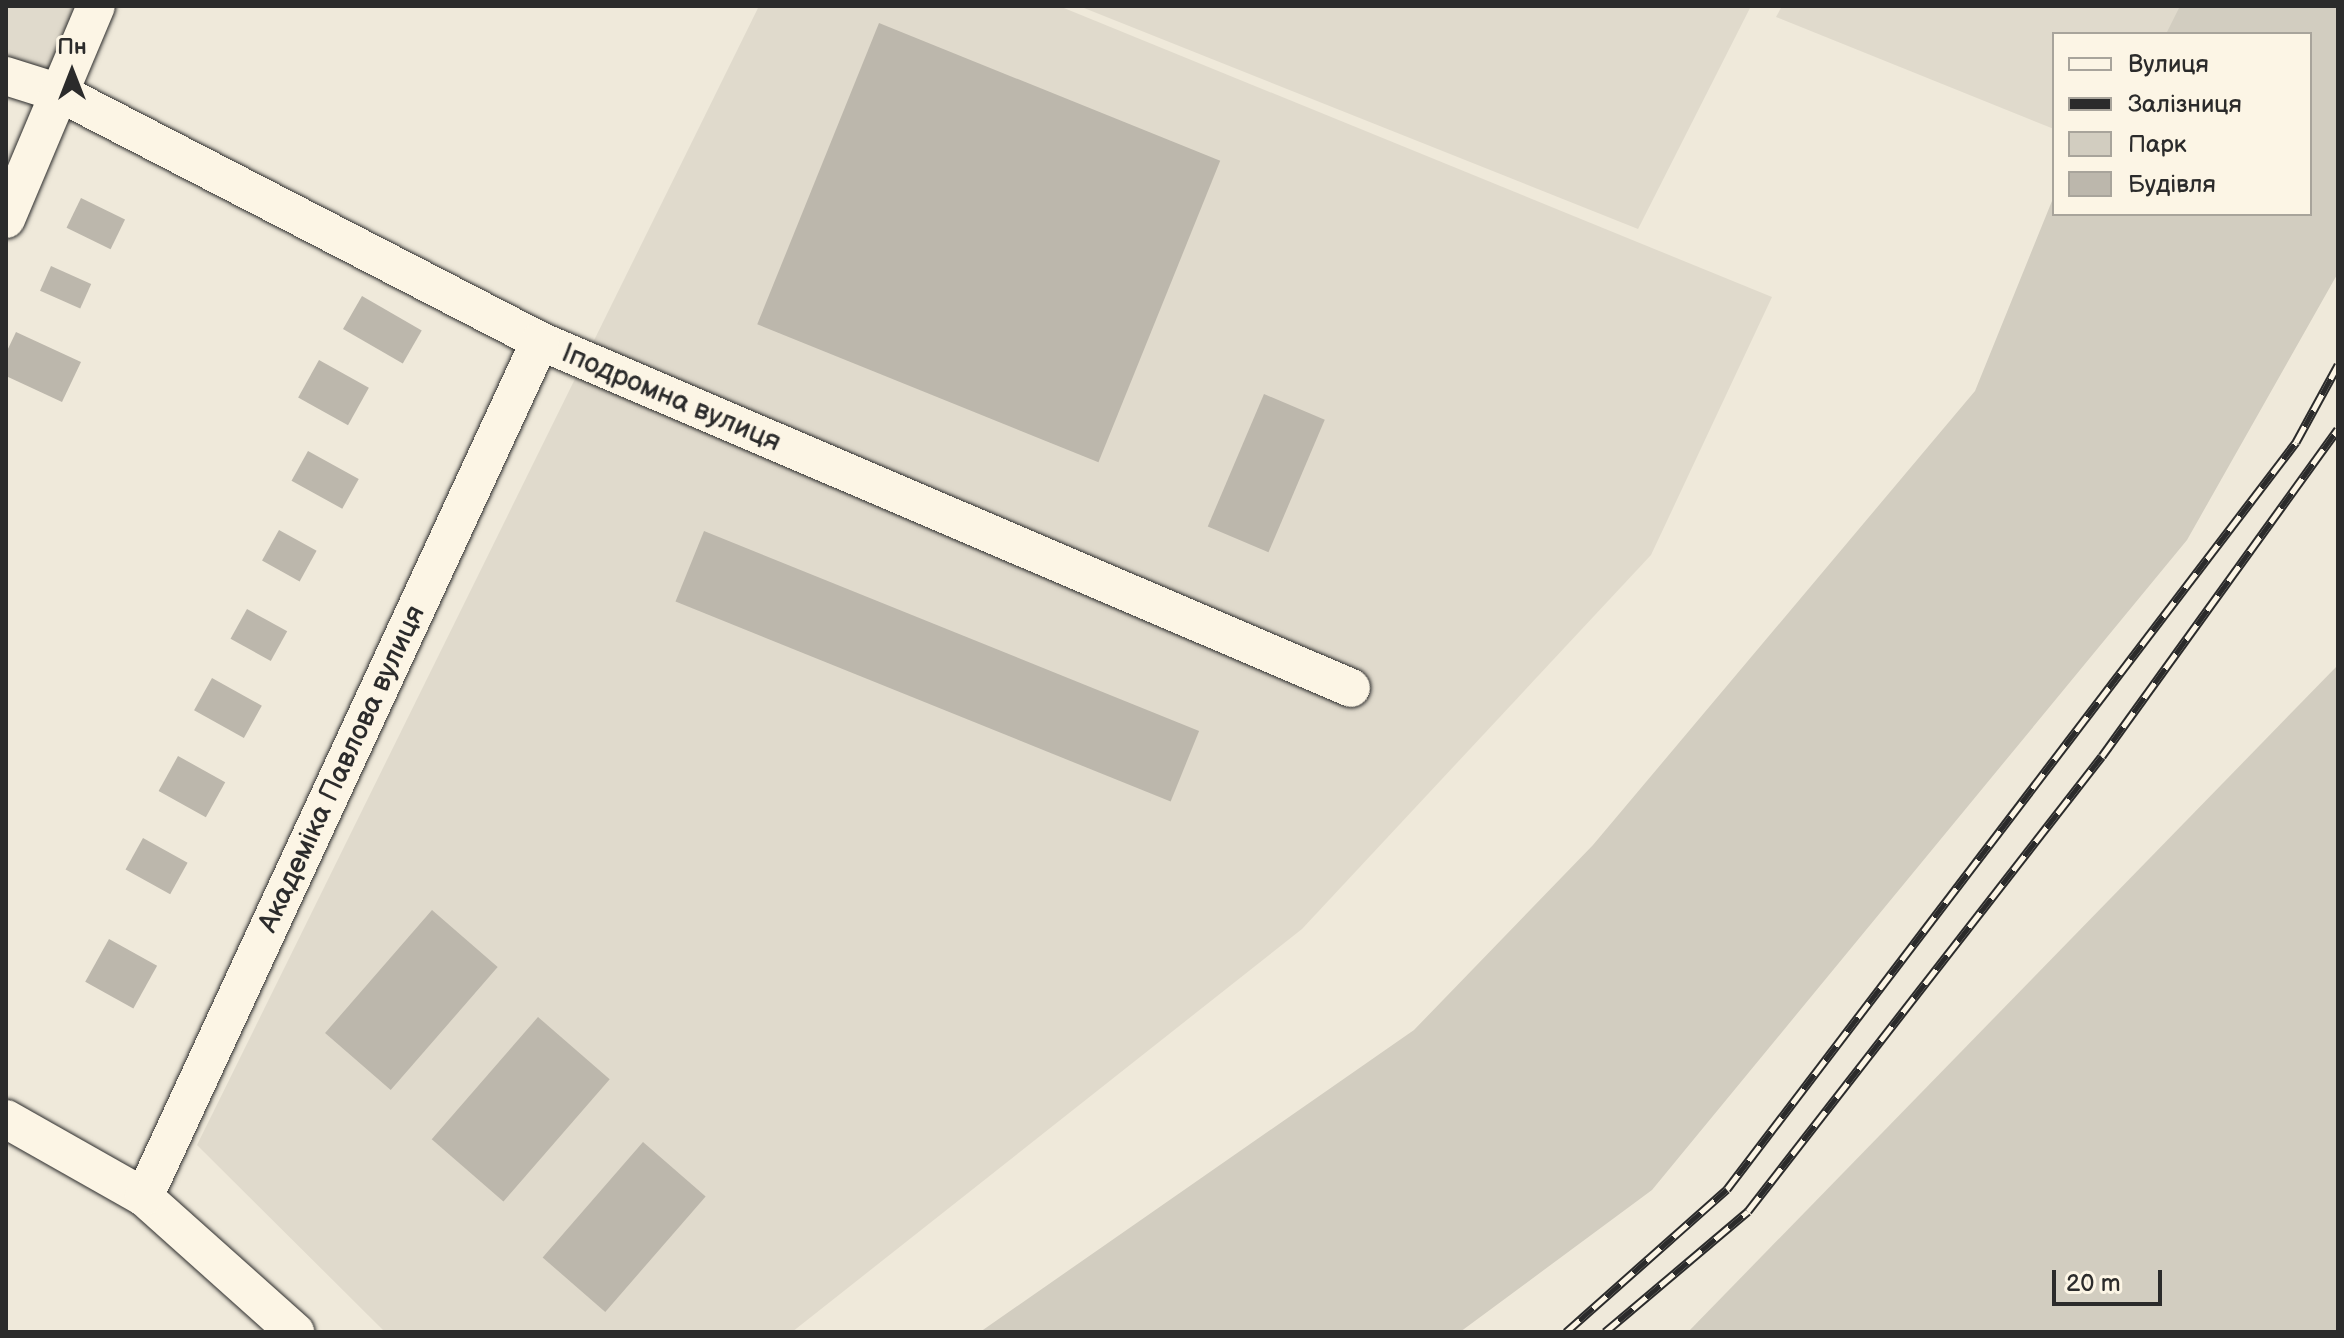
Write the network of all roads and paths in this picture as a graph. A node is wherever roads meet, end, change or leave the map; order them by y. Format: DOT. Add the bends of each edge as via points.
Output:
graph roads {
  1 [pos="96,6"];
  2 [pos="6,76"];
  3 [pos="60,93"];
  4 [pos="6,219"];
  5 [pos="540,341"];
  6 [pos="1351,688"];
  7 [pos="6,1119"];
  8 [pos="144,1197"];
  9 [pos="295,1332"];
  1 -- 3 [label="street"];
  2 -- 3 [label="street, Іподромна вулиця"];
  3 -- 4 [label="street"];
  3 -- 5 [label="street, Іподромна вулиця"];
  5 -- 6 [label="street, Іподромна вулиця"];
  5 -- 8 [label="street, Академіка Павлова вулиця"];
  7 -- 8 [label="street"];
  8 -- 9 [label="street"];
}
